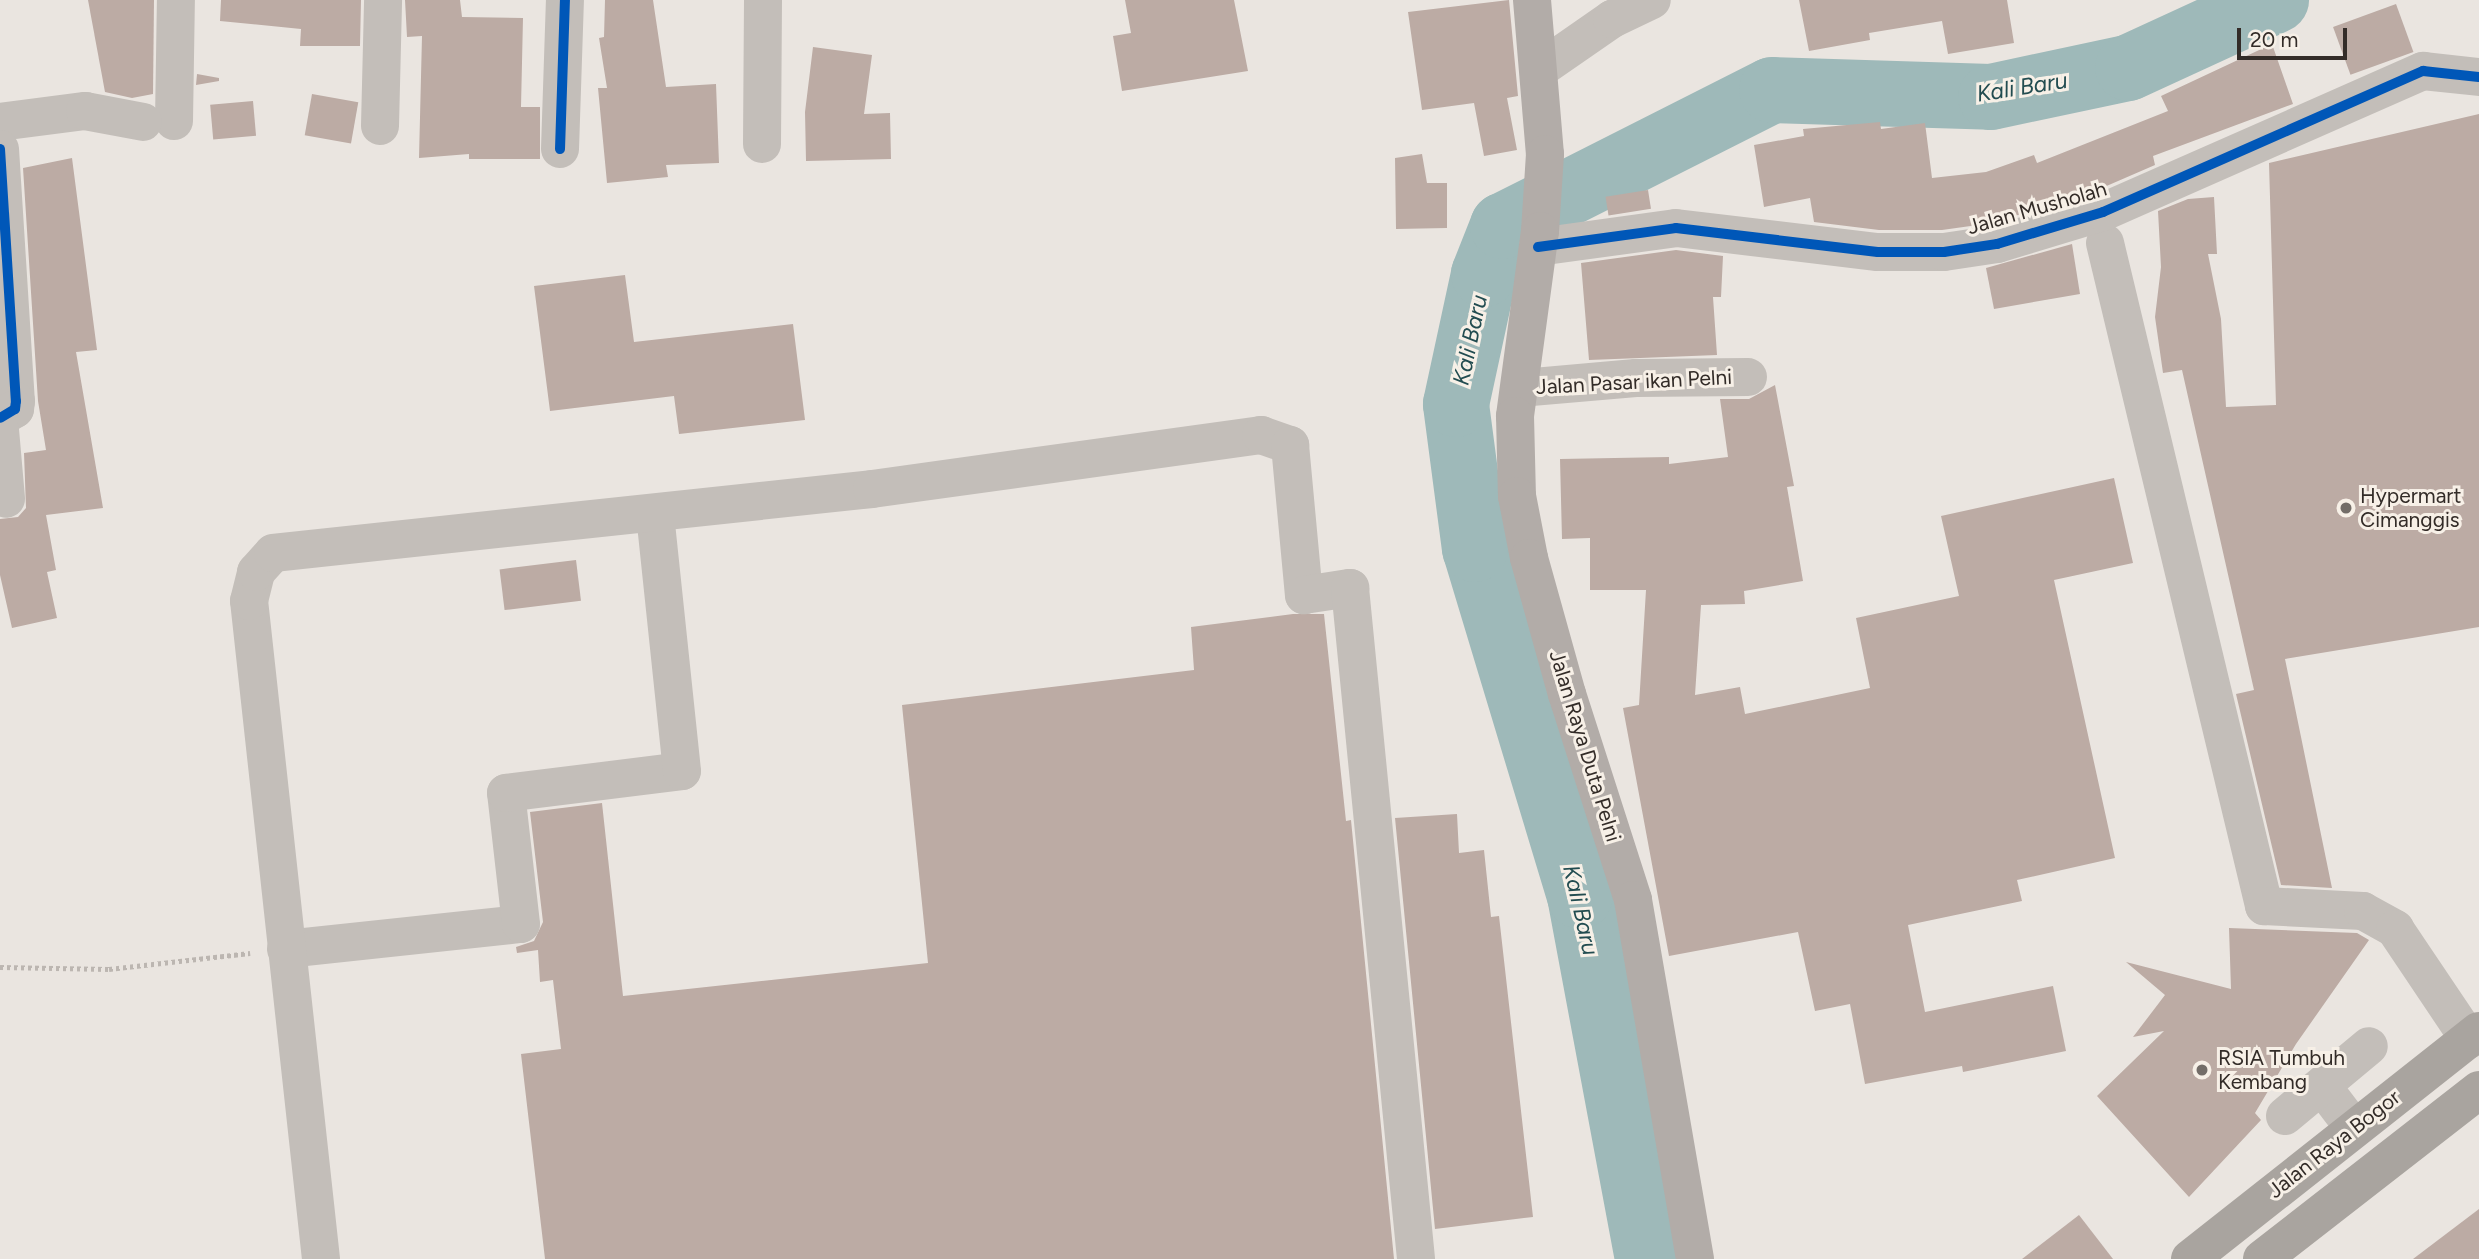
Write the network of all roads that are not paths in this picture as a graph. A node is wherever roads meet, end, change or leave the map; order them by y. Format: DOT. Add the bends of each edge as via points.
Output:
graph roads {
  1 [pos="176,0"];
  2 [pos="383,0"];
  3 [pos="565,0"];
  4 [pos="763,0"];
  5 [pos="1532,0"];
  6 [pos="1652,0"];
  7 [pos="1540,69"];
  8 [pos="2479,77"];
  9 [pos="0,121"];
  10 [pos="380,126"];
  11 [pos="762,144"];
  12 [pos="0,149"];
  13 [pos="560,149"];
  14 [pos="1539,239"];
  15 [pos="2105,243"];
  16 [pos="1748,377"];
  17 [pos="1521,388"];
  18 [pos="4,417"];
  19 [pos="6,499"];
  20 [pos="655,513"];
  21 [pos="286,949"];
  22 [pos="2474,1035"];
  23 [pos="2369,1046"];
  24 [pos="2322,1086"];
  25 [pos="2479,1090"];
  26 [pos="2285,1116"];
  27 [pos="2354,1128"];
  28 [pos="2383,1166"];
  29 [pos="321,1259"];
  30 [pos="1416,1259"];
  31 [pos="1695,1259"];
  32 [pos="2190,1259"];
  33 [pos="2262,1259"];
  1 -- 9 [label="street" via="159,121 85,111"];
  2 -- 10 [label="street"];
  3 -- 13 [label="street"];
  4 -- 11 [label="street"];
  5 -- 7 [label="main road, Jalan Raya Duta Pelni"];
  6 -- 7 [label="street" via="1612,19"];
  7 -- 14 [label="main road, Jalan Raya Duta Pelni" via="1545,154"];
  8 -- 14 [label="street, Jalan Musholah" via="2423,71 2103,212 1997,244 1944,252 1878,252 1676,228"];
  12 -- 18 [label="street"];
  14 -- 17 [label="main road, Jalan Raya Duta Pelni"];
  15 -- 22 [label="street" via="2264,906 2363,911 2395,929"];
  16 -- 17 [label="street, Jalan Pasar ikan Pelni" via="1636,378"];
  17 -- 31 [label="main road, Jalan Raya Duta Pelni" via="1514,451 1529,558 1633,900"];
  18 -- 19 [label="street"];
  20 -- 21 [label="street" via="273,553 256,572 249,601"];
  20 -- 21 [label="street" via="682,771 506,793 521,924"];
  20 -- 30 [label="street" via="1261,435 1290,445 1304,595 1350,588"];
  21 -- 29 [label="street"];
  22 -- 27 [label="highway, Jalan Raya Bogor"];
  23 -- 24 [label="street"];
  24 -- 26 [label="street"];
  24 -- 27 [label="street"];
  25 -- 28 [label="highway"];
  27 -- 28 [label="highway"];
  27 -- 32 [label="highway, Jalan Raya Bogor"];
  28 -- 33 [label="highway"];
}
